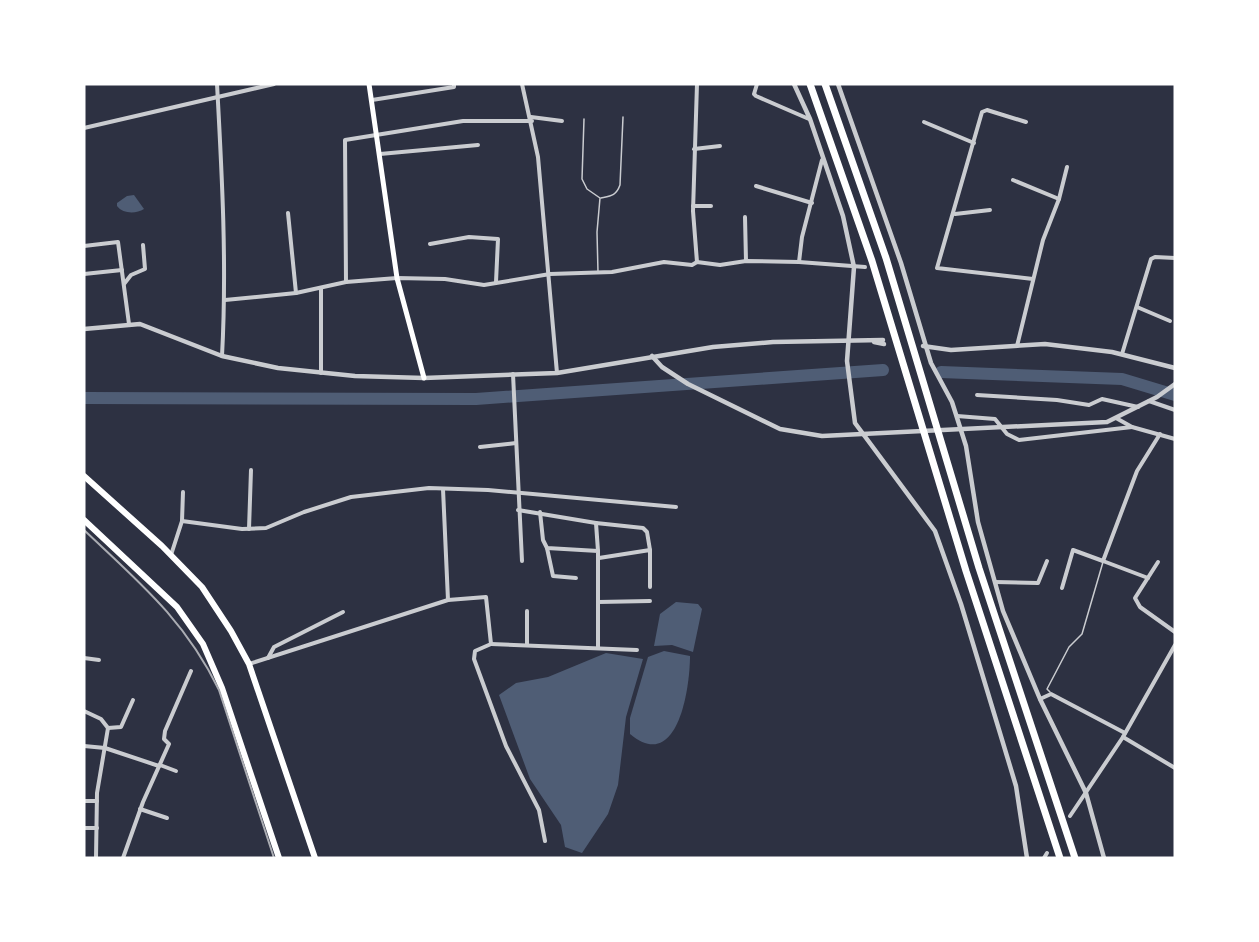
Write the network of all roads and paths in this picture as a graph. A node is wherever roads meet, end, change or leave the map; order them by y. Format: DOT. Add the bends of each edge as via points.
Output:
graph roads {
  1 [pos="217,84"];
  2 [pos="274,84"];
  3 [pos="369,84"];
  4 [pos="454,84"];
  5 [pos="522,84"];
  6 [pos="697,84"];
  7 [pos="757,84"];
  8 [pos="794,84"];
  9 [pos="810,84"];
  10 [pos="825,84"];
  11 [pos="838,84"];
  12 [pos="218,98"];
  13 [pos="372,100"];
  14 [pos="623,117"];
  15 [pos="532,119"];
  16 [pos="584,119"];
  17 [pos="810,119"];
  18 [pos="562,121"];
  19 [pos="924,122"];
  20 [pos="1026,122"];
  21 [pos="84,128"];
  22 [pos="376,134"];
  23 [pos="974,142"];
  24 [pos="478,145"];
  25 [pos="720,146"];
  26 [pos="694,149"];
  27 [pos="380,154"];
  28 [pos="822,160"];
  29 [pos="1066,167"];
  30 [pos="1013,180"];
  31 [pos="756,186"];
  32 [pos="600,198"];
  33 [pos="1059,199"];
  34 [pos="812,203"];
  35 [pos="693,206"];
  36 [pos="711,206"];
  37 [pos="990,210"];
  38 [pos="288,213"];
  39 [pos="954,214"];
  40 [pos="744,218"];
  41 [pos="430,244"];
  42 [pos="143,245"];
  43 [pos="84,246"];
  44 [pos="1175,258"];
  45 [pos="746,261"];
  46 [pos="697,262"];
  47 [pos="799,262"];
  48 [pos="854,267"];
  49 [pos="865,267"];
  50 [pos="122,270"];
  51 [pos="598,273"];
  52 [pos="84,274"];
  53 [pos="550,274"];
  54 [pos="397,278"];
  55 [pos="1033,279"];
  56 [pos="346,282"];
  57 [pos="496,282"];
  58 [pos="124,285"];
  59 [pos="321,288"];
  60 [pos="296,293"];
  61 [pos="225,300"];
  62 [pos="1137,307"];
  63 [pos="1170,321"];
  64 [pos="129,324"];
  65 [pos="84,329"];
  66 [pos="848,342"];
  67 [pos="883,342"];
  68 [pos="924,345"];
  69 [pos="1017,346"];
  70 [pos="1122,354"];
  71 [pos="222,356"];
  72 [pos="652,356"];
  73 [pos="1175,369"];
  74 [pos="321,373"];
  75 [pos="557,373"];
  76 [pos="513,374"];
  77 [pos="424,378"];
  78 [pos="1175,384"];
  79 [pos="977,395"];
  80 [pos="1149,402"];
  81 [pos="1139,407"];
  82 [pos="1175,410"];
  83 [pos="957,416"];
  84 [pos="1116,418"];
  85 [pos="1132,427"];
  86 [pos="1160,434"];
  87 [pos="1175,439"];
  88 [pos="516,443"];
  89 [pos="480,447"];
  90 [pos="251,470"];
  91 [pos="84,476"];
  92 [pos="443,489"];
  93 [pos="183,492"];
  94 [pos="517,493"];
  95 [pos="676,507"];
  96 [pos="518,510"];
  97 [pos="540,512"];
  98 [pos="84,520"];
  99 [pos="182,521"];
  100 [pos="596,523"];
  101 [pos="249,529"];
  102 [pos="548,548"];
  103 [pos="650,550"];
  104 [pos="598,551"];
  105 [pos="171,556"];
  106 [pos="598,558"];
  107 [pos="522,561"];
  108 [pos="1047,561"];
  109 [pos="1103,561"];
  110 [pos="1158,562"];
  111 [pos="576,578"];
  112 [pos="1148,578"];
  113 [pos="995,582"];
  114 [pos="650,587"];
  115 [pos="1062,588"];
  116 [pos="448,600"];
  117 [pos="650,601"];
  118 [pos="598,603"];
  119 [pos="527,611"];
  120 [pos="343,612"];
  121 [pos="1175,632"];
  122 [pos="491,644"];
  123 [pos="527,645"];
  124 [pos="1175,645"];
  125 [pos="598,647"];
  126 [pos="637,650"];
  127 [pos="1173,653"];
  128 [pos="84,658"];
  129 [pos="268,659"];
  130 [pos="99,660"];
  131 [pos="249,664"];
  132 [pos="190,671"];
  133 [pos="1051,694"];
  134 [pos="1040,699"];
  135 [pos="133,700"];
  136 [pos="84,711"];
  137 [pos="108,728"];
  138 [pos="1124,735"];
  139 [pos="84,746"];
  140 [pos="105,748"];
  141 [pos="160,765"];
  142 [pos="1175,768"];
  143 [pos="176,771"];
  144 [pos="1086,793"];
  145 [pos="84,801"];
  146 [pos="97,801"];
  147 [pos="140,809"];
  148 [pos="1070,816"];
  149 [pos="167,818"];
  150 [pos="84,828"];
  151 [pos="97,828"];
  152 [pos="545,841"];
  153 [pos="96,858"];
  154 [pos="123,858"];
  155 [pos="279,858"];
  156 [pos="315,858"];
  157 [pos="1027,858"];
  158 [pos="1060,858"];
  159 [pos="1075,858"];
  160 [pos="1104,858"];
  1 -- 12 [label="street"];
  2 -- 12 [label="street"];
  3 -- 13 [label="main road"];
  4 -- 13 [label="street"];
  5 -- 15 [label="street"];
  6 -- 26 [label="street"];
  7 -- 17 [label="street" via="756,96"];
  8 -- 17 [label="street"];
  9 -- 158 [label="highway" via="872,261 966,571"];
  10 -- 159 [label="highway" via="886,258 979,568"];
  11 -- 68 [label="street"];
  12 -- 21 [label="street"];
  12 -- 61 [label="street"];
  13 -- 22 [label="main road"];
  14 -- 32 [label="lane" via="620,185 617,193"];
  15 -- 18 [label="street"];
  15 -- 22 [label="street" via="463,121"];
  15 -- 53 [label="street"];
  16 -- 32 [label="lane" via="582,179 587,189"];
  17 -- 28 [label="street"];
  19 -- 23 [label="street"];
  20 -- 23 [label="street" via="987,110 982,112"];
  22 -- 27 [label="main road"];
  22 -- 56 [label="street" via="345,140"];
  23 -- 39 [label="street"];
  24 -- 27 [label="street"];
  25 -- 26 [label="street"];
  26 -- 35 [label="street"];
  27 -- 54 [label="main road"];
  28 -- 34 [label="street"];
  28 -- 48 [label="street" via="843,216"];
  29 -- 33 [label="street"];
  30 -- 33 [label="street"];
  31 -- 34 [label="street"];
  32 -- 51 [label="lane"];
  33 -- 55 [label="street"];
  34 -- 47 [label="street"];
  35 -- 36 [label="street"];
  35 -- 46 [label="street"];
  37 -- 39 [label="street"];
  38 -- 60 [label="street"];
  39 -- 55 [label="street" via="937,268"];
  40 -- 45 [label="street"];
  41 -- 57 [label="street" via="470,237 498,238"];
  42 -- 58 [label="street" via="145,269 131,274"];
  43 -- 50 [label="street" via="118,242"];
  44 -- 62 [label="street" via="1151,259"];
  45 -- 46 [label="street" via="720,265"];
  45 -- 47 [label="street"];
  46 -- 51 [label="street" via="664,262"];
  47 -- 48 [label="street"];
  48 -- 49 [label="street"];
  48 -- 66 [label="street"];
  50 -- 52 [label="street"];
  50 -- 58 [label="street"];
  51 -- 53 [label="street"];
  53 -- 57 [label="street"];
  53 -- 75 [label="street"];
  54 -- 56 [label="street"];
  54 -- 57 [label="street" via="484,285"];
  54 -- 77 [label="main road"];
  55 -- 69 [label="street"];
  56 -- 59 [label="street"];
  58 -- 64 [label="street"];
  59 -- 60 [label="street"];
  59 -- 74 [label="street"];
  60 -- 61 [label="street"];
  61 -- 71 [label="street"];
  62 -- 63 [label="street"];
  62 -- 70 [label="street"];
  64 -- 65 [label="street"];
  64 -- 71 [label="street" via="141,324"];
  66 -- 67 [label="street"];
  66 -- 72 [label="street" via="773,342"];
  66 -- 157 [label="street" via="848,378 855,423 935,531 961,604 1016,786"];
  68 -- 69 [label="street" via="951,350"];
  68 -- 83 [label="street"];
  69 -- 70 [label="street" via="1045,344"];
  70 -- 73 [label="street"];
  71 -- 74 [label="street"];
  72 -- 75 [label="street"];
  72 -- 84 [label="street" via="685,382 780,429 822,436 1107,422"];
  74 -- 77 [label="street"];
  75 -- 76 [label="street"];
  76 -- 77 [label="street"];
  76 -- 88 [label="street"];
  78 -- 80 [label="street"];
  79 -- 81 [label="street" via="1089,405 1102,399"];
  80 -- 81 [label="street"];
  80 -- 82 [label="street"];
  81 -- 84 [label="street"];
  83 -- 85 [label="street" via="995,419 1007,434 1019,440"];
  83 -- 113 [label="street" via="978,522"];
  84 -- 85 [label="street"];
  85 -- 86 [label="street"];
  86 -- 87 [label="street"];
  86 -- 109 [label="street" via="1137,471"];
  88 -- 89 [label="street"];
  88 -- 94 [label="street"];
  90 -- 101 [label="street"];
  91 -- 105 [label="highway"];
  92 -- 94 [label="street"];
  92 -- 101 [label="street" via="351,497 266,528"];
  92 -- 116 [label="street"];
  93 -- 99 [label="street"];
  94 -- 95 [label="street"];
  94 -- 96 [label="street"];
  96 -- 97 [label="street"];
  96 -- 107 [label="street"];
  97 -- 100 [label="street"];
  97 -- 102 [label="street" via="543,540"];
  98 -- 155 [label="highway" via="177,607 203,644 222,688"];
  99 -- 101 [label="street"];
  99 -- 105 [label="street"];
  100 -- 103 [label="street" via="643,528"];
  100 -- 104 [label="street"];
  102 -- 104 [label="street"];
  102 -- 111 [label="street" via="552,576"];
  103 -- 106 [label="street"];
  103 -- 114 [label="street"];
  104 -- 106 [label="street"];
  105 -- 131 [label="highway" via="202,587"];
  106 -- 118 [label="street"];
  108 -- 113 [label="street" via="1038,583"];
  109 -- 112 [label="street"];
  109 -- 115 [label="street" via="1073,550"];
  109 -- 133 [label="lane" via="1082,634 1069,647 1047,689"];
  110 -- 112 [label="street"];
  112 -- 121 [label="street" via="1135,598 1140,607"];
  113 -- 134 [label="street"];
  116 -- 122 [label="street" via="486,597"];
  116 -- 129 [label="street"];
  117 -- 118 [label="street"];
  118 -- 125 [label="street"];
  119 -- 123 [label="street"];
  120 -- 129 [label="street" via="274,647"];
  122 -- 123 [label="street"];
  122 -- 152 [label="street" via="475,651 474,659 506,746 539,810"];
  123 -- 125 [label="street"];
  124 -- 127 [label="street"];
  125 -- 126 [label="street"];
  127 -- 138 [label="street"];
  128 -- 130 [label="street"];
  129 -- 131 [label="street"];
  131 -- 156 [label="highway"];
  132 -- 141 [label="street" via="165,731 164,739 169,744"];
  133 -- 134 [label="street"];
  133 -- 138 [label="street"];
  134 -- 144 [label="street"];
  135 -- 137 [label="street" via="121,727"];
  136 -- 137 [label="street" via="101,719"];
  137 -- 140 [label="street"];
  138 -- 142 [label="street"];
  138 -- 144 [label="street"];
  139 -- 140 [label="street"];
  140 -- 141 [label="street"];
  140 -- 146 [label="street"];
  141 -- 143 [label="street"];
  141 -- 147 [label="street"];
  144 -- 148 [label="street"];
  144 -- 160 [label="street"];
  145 -- 146 [label="street"];
  146 -- 151 [label="street"];
  147 -- 149 [label="street"];
  147 -- 154 [label="street"];
  150 -- 151 [label="street"];
  151 -- 153 [label="street"];
}
